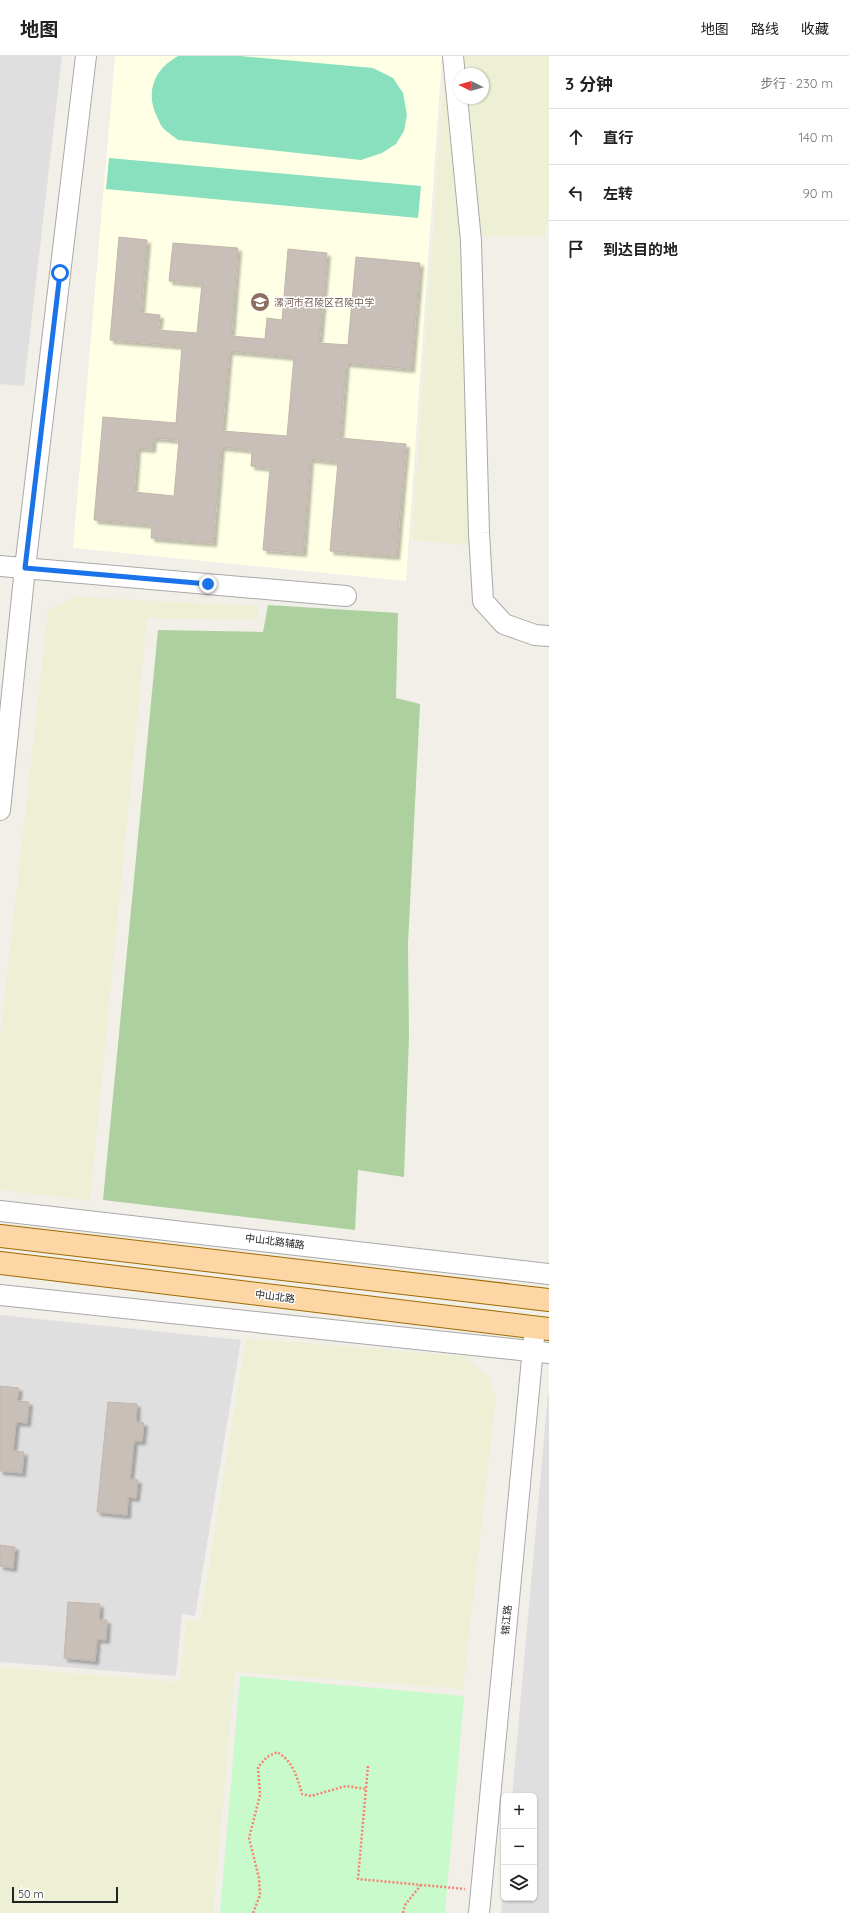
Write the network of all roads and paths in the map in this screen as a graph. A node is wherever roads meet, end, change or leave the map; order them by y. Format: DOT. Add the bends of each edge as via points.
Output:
graph roads {
  1 [pos="86,56"];
  2 [pos="453,56"];
  3 [pos="0,566"];
  4 [pos="25,568"];
  5 [pos="346,596"];
  6 [pos="549,636"];
  7 [pos="0,810"];
  8 [pos="0,1211"];
  9 [pos="0,1236"];
  10 [pos="0,1262"];
  11 [pos="549,1274"];
  12 [pos="0,1295"];
  13 [pos="549,1300"];
  14 [pos="542,1328"];
  15 [pos="540,1352"];
  16 [pos="368,1766"];
  17 [pos="366,1789"];
  18 [pos="421,1885"];
  19 [pos="481,1891"];
  20 [pos="254,1913"];
  21 [pos="403,1913"];
  22 [pos="479,1913"];
  1 -- 4 [label="street"];
  2 -- 6 [label="street" via="471,241 483,601 504,624 535,635"];
  3 -- 4 [label="street"];
  4 -- 5 [label="street"];
  4 -- 7 [label="street"];
  8 -- 11 [label="street, 中山北路辅路"];
  9 -- 13 [label="main road"];
  10 -- 14 [label="main road, 中山北路"];
  12 -- 15 [label="street"];
  14 -- 15 [label="street, 锦江路"];
  15 -- 19 [label="street, 锦江路"];
  16 -- 17 [label="path"];
  17 -- 18 [label="path" via="358,1879"];
  17 -- 20 [label="path" via="346,1786 311,1796 302,1794 297,1775 286,1757 277,1752 267,1757 258,1767 260,1794 249,1838 259,1878 260,1895"];
  18 -- 19 [label="path"];
  18 -- 21 [label="path" via="405,1905"];
  19 -- 22 [label="street, 锦江路"];
}
